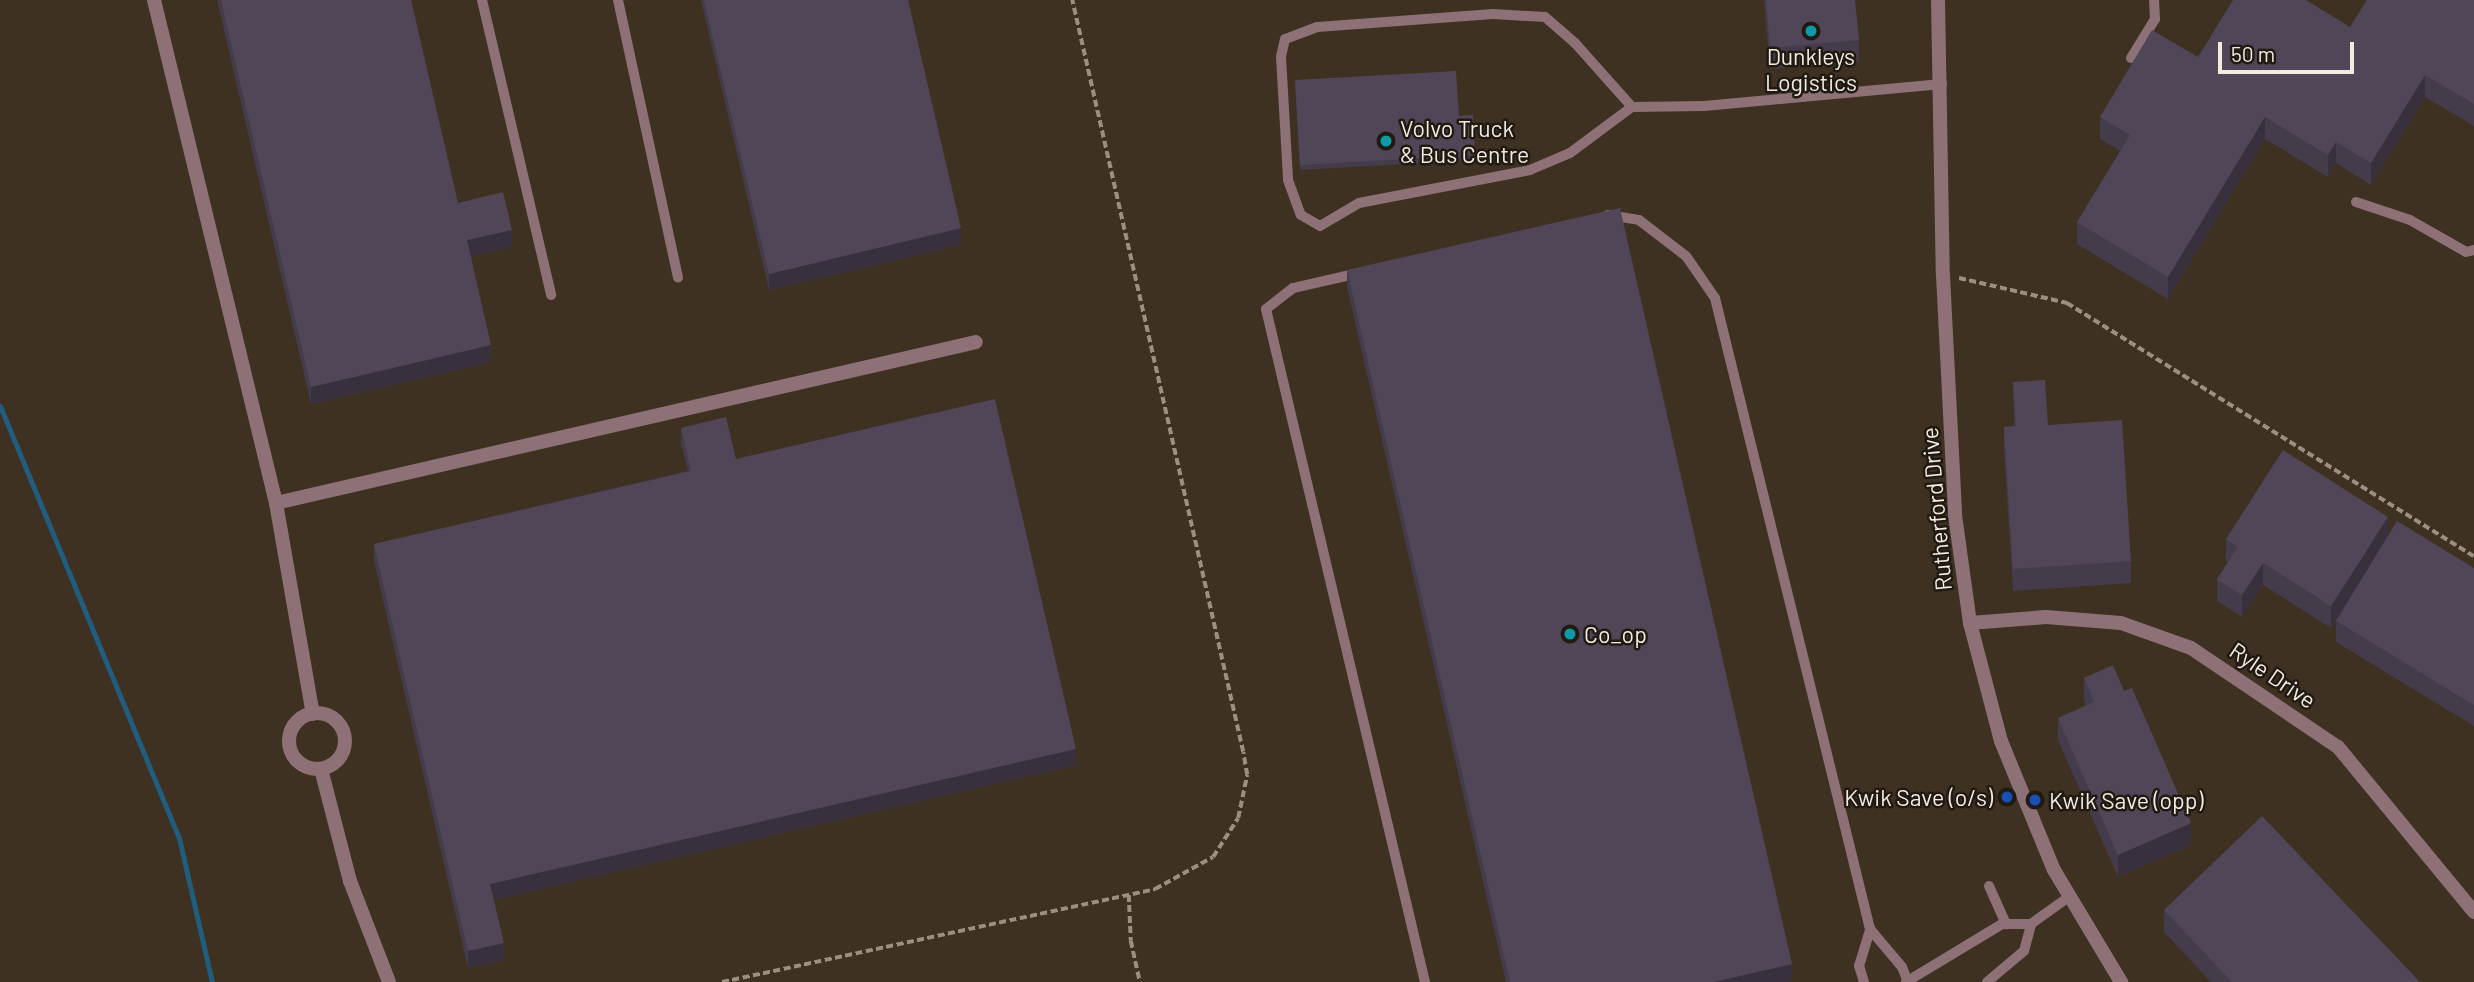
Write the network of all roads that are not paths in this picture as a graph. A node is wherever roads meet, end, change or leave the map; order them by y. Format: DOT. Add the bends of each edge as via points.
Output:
graph roads {
  1 [pos="154,0"];
  2 [pos="482,0"];
  3 [pos="618,0"];
  4 [pos="1938,0"];
  5 [pos="2154,0"];
  6 [pos="2131,58"];
  7 [pos="1942,84"];
  8 [pos="1632,107"];
  9 [pos="2356,202"];
  10 [pos="1590,219"];
  11 [pos="2474,250"];
  12 [pos="1374,269"];
  13 [pos="678,278"];
  14 [pos="551,295"];
  15 [pos="976,342"];
  16 [pos="276,503"];
  17 [pos="1970,623"];
  18 [pos="313,714"];
  19 [pos="321,769"];
  20 [pos="1989,886"];
  21 [pos="2070,897"];
  22 [pos="2474,912"];
  23 [pos="2006,924"];
  24 [pos="2031,924"];
  25 [pos="1870,929"];
  26 [pos="389,982"];
  27 [pos="1425,982"];
  28 [pos="1864,982"];
  29 [pos="1907,982"];
  30 [pos="1987,982"];
  31 [pos="2121,982"];
  1 -- 16 [label="street"];
  2 -- 14 [label="lane"];
  3 -- 13 [label="lane"];
  4 -- 7 [label="street, Rutherford Drive"];
  5 -- 6 [label="lane" via="2155,19"];
  7 -- 8 [label="lane" via="1704,106"];
  7 -- 17 [label="street, Rutherford Drive" via="1943,275 1955,514"];
  8 -- 8 [label="lane" via="1570,153 1530,170 1359,203 1320,226 1301,215 1287,180 1281,57 1285,39 1317,26 1524,14 1545,17 1561,29"];
  9 -- 11 [label="lane" via="2410,220 2466,252"];
  10 -- 25 [label="lane" via="1620,214 1639,220 1686,256 1715,298"];
  12 -- 27 [label="lane" via="1293,288 1266,309"];
  15 -- 16 [label="street"];
  16 -- 18 [label="street"];
  17 -- 21 [label="street, Rutherford Drive" via="2001,741 2054,870"];
  17 -- 22 [label="street, Ryle Drive" via="2046,617 2121,623 2191,648 2338,747"];
  18 -- 19 [label="street" via="334,719 344,734 337,760"];
  18 -- 19 [label="street" via="295,724 290,750 302,765"];
  19 -- 26 [label="street" via="350,881"];
  20 -- 23 [label="lane"];
  21 -- 24 [label="lane"];
  21 -- 31 [label="street, Rutherford Drive"];
  23 -- 24 [label="lane"];
  23 -- 29 [label="lane"];
  24 -- 30 [label="lane" via="2024,951"];
  25 -- 28 [label="lane" via="1859,966"];
  25 -- 29 [label="lane" via="1902,967"];
}
